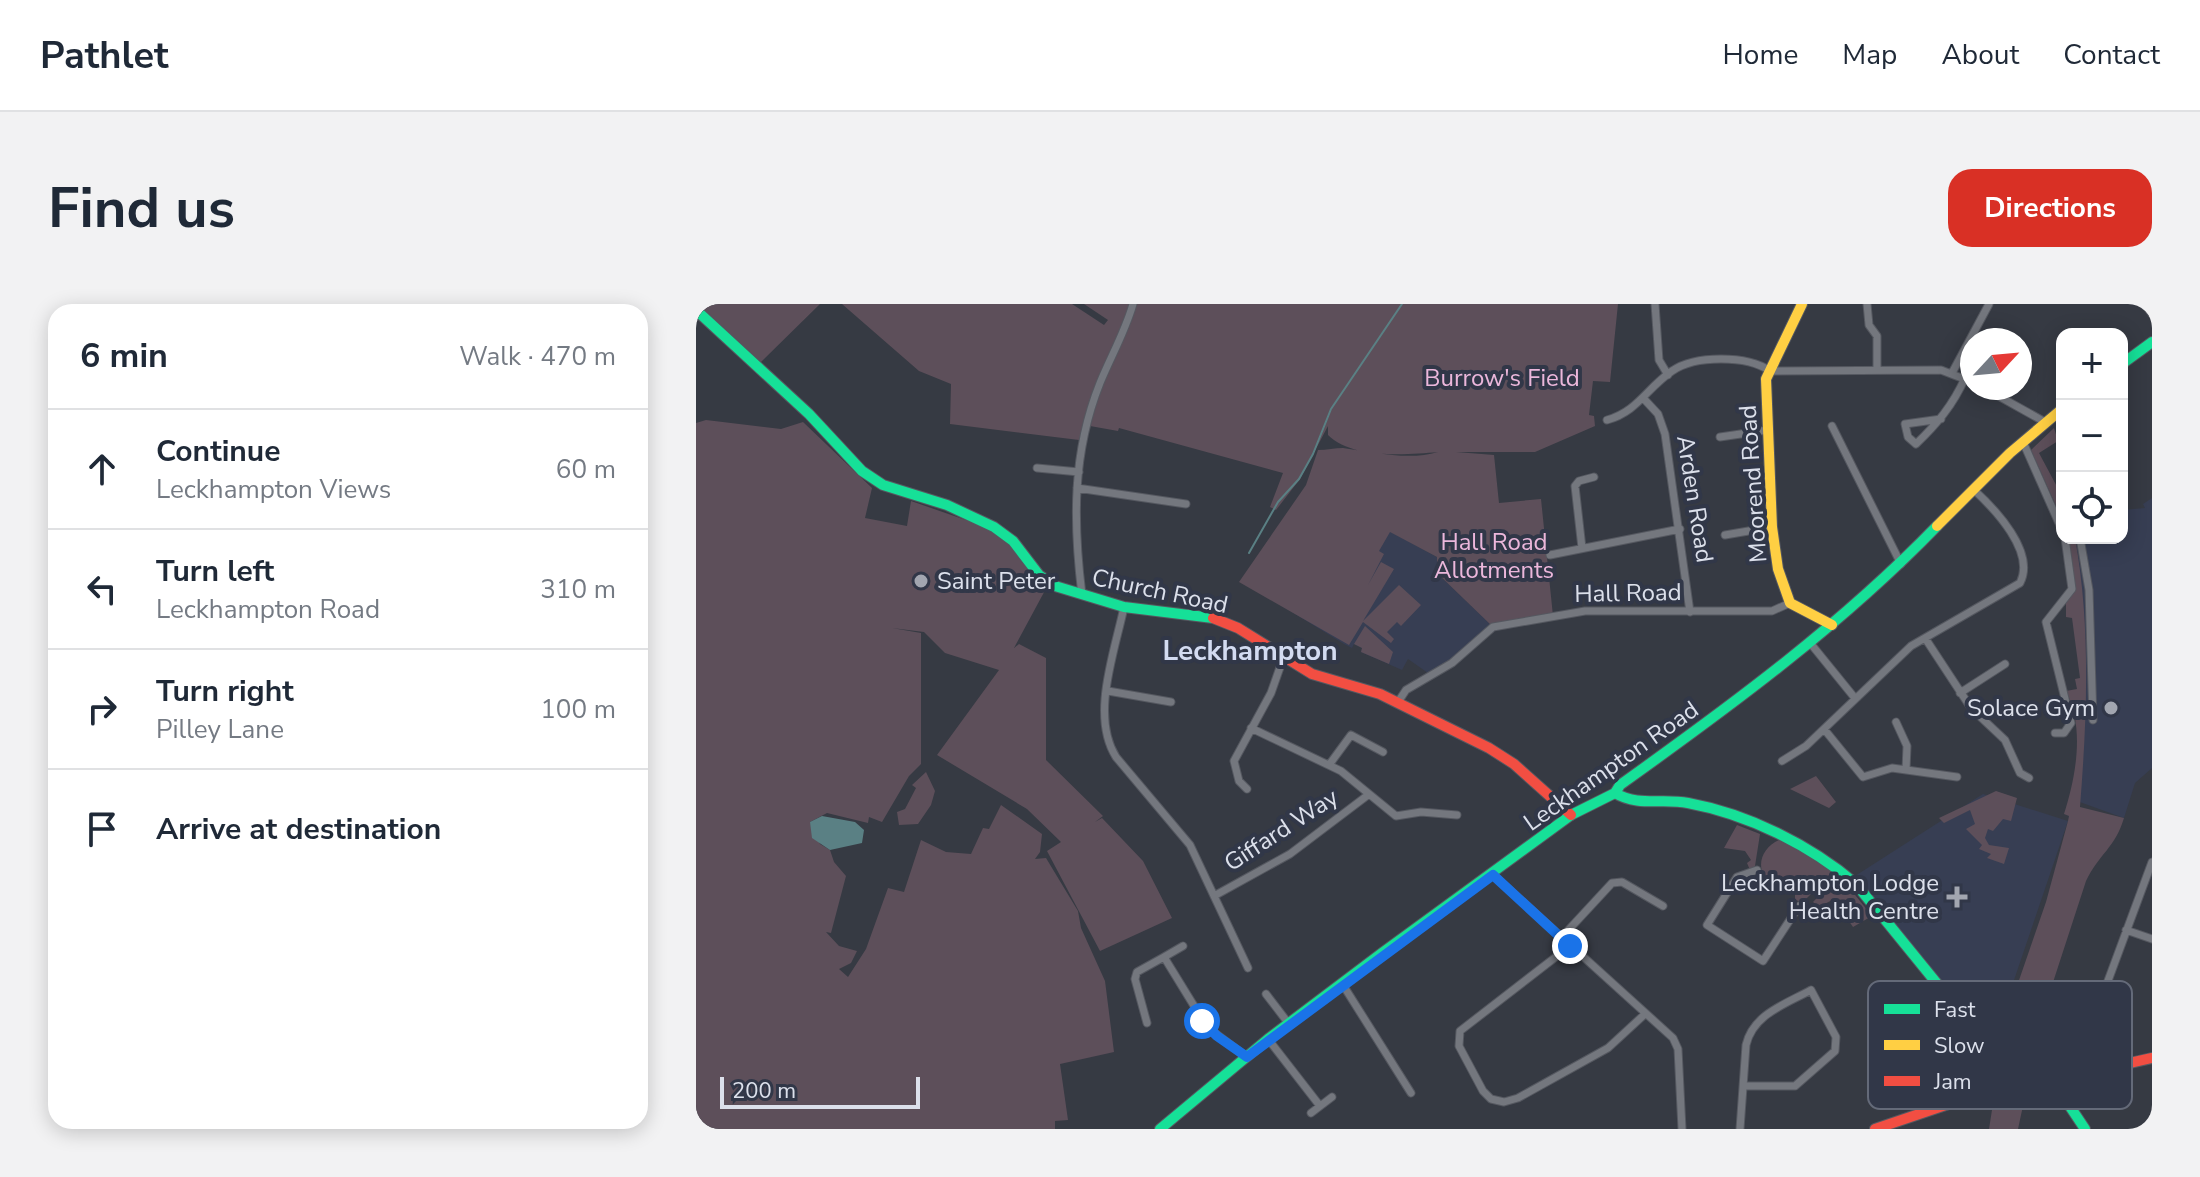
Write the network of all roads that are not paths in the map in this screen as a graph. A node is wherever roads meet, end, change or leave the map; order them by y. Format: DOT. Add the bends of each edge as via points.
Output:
graph roads {
  1 [pos="1133,304"];
  2 [pos="1655,304"];
  3 [pos="1802,304"];
  4 [pos="1867,304"];
  5 [pos="1989,304"];
  6 [pos="2145,304"];
  7 [pos="696,310"];
  8 [pos="2152,314"];
  9 [pos="2151,346"];
  10 [pos="2128,360"];
  11 [pos="1877,370"];
  12 [pos="1770,371"];
  13 [pos="1952,373"];
  14 [pos="1668,375"];
  15 [pos="1960,376"];
  16 [pos="1960,394"];
  17 [pos="1644,399"];
  18 [pos="2006,400"];
  19 [pos="2056,414"];
  20 [pos="1941,419"];
  21 [pos="1607,420"];
  22 [pos="2045,422"];
  23 [pos="1832,426"];
  24 [pos="1768,430"];
  25 [pos="1720,437"];
  26 [pos="2023,442"];
  27 [pos="1037,468"];
  28 [pos="1079,472"];
  29 [pos="1594,477"];
  30 [pos="1077,488"];
  31 [pos="1973,489"];
  32 [pos="1186,504"];
  33 [pos="2056,516"];
  34 [pos="1772,527"];
  35 [pos="1680,529"];
  36 [pos="1725,535"];
  37 [pos="2066,544"];
  38 [pos="2081,544"];
  39 [pos="1582,548"];
  40 [pos="1550,555"];
  41 [pos="1901,564"];
  42 [pos="1082,595"];
  43 [pos="1790,603"];
  44 [pos="1124,607"];
  45 [pos="1690,612"];
  46 [pos="1832,625"];
  47 [pos="1925,638"];
  48 [pos="1811,644"];
  49 [pos="1284,656"];
  50 [pos="2005,664"];
  51 [pos="1108,691"];
  52 [pos="1960,693"];
  53 [pos="1854,697"];
  54 [pos="1171,702"];
  55 [pos="1398,702"];
  56 [pos="2093,720"];
  57 [pos="1896,722"];
  58 [pos="1251,728"];
  59 [pos="1824,729"];
  60 [pos="2055,733"];
  61 [pos="1383,752"];
  62 [pos="1782,761"];
  63 [pos="1329,765"];
  64 [pos="1906,770"];
  65 [pos="1957,777"];
  66 [pos="2029,778"];
  67 [pos="1247,789"];
  68 [pos="1615,793"];
  69 [pos="1368,795"];
  70 [pos="1457,815"];
  71 [pos="1571,815"];
  72 [pos="2152,862"];
  73 [pos="1757,870"];
  74 [pos="1493,875"];
  75 [pos="1214,896"];
  76 [pos="1663,906"];
  77 [pos="1799,906"];
  78 [pos="2126,930"];
  79 [pos="1561,938"];
  80 [pos="2152,939"];
  81 [pos="1183,946"];
  82 [pos="1570,946"];
  83 [pos="1164,957"];
  84 [pos="1248,968"];
  85 [pos="1935,981"];
  86 [pos="2108,981"];
  87 [pos="1343,985"];
  88 [pos="1266,994"];
  89 [pos="1645,1014"];
  90 [pos="1147,1023"];
  91 [pos="1289,1024"];
  92 [pos="1268,1039"];
  93 [pos="1247,1057"];
  94 [pos="2152,1058"];
  95 [pos="2132,1062"];
  96 [pos="1743,1086"];
  97 [pos="1411,1093"];
  98 [pos="1332,1097"];
  99 [pos="1320,1106"];
  100 [pos="1934,1109"];
  101 [pos="2072,1109"];
  102 [pos="1311,1113"];
  103 [pos="1160,1129"];
  104 [pos="1682,1129"];
  105 [pos="1740,1129"];
  106 [pos="1875,1129"];
  107 [pos="2085,1129"];
  1 -- 28 [label="street" via="1100,384"];
  2 -- 14 [label="street" via="1659,360"];
  3 -- 12 [label="street"];
  4 -- 11 [label="street" via="1869,325 1877,336"];
  5 -- 13 [label="street"];
  6 -- 8 [label="street"];
  7 -- 42 [label="street, Church Road" via="872,479 994,527 1044,579"];
  9 -- 10 [label="street"];
  11 -- 12 [label="street, Moorend Road"];
  11 -- 13 [label="street, Moorend Road"];
  12 -- 14 [label="street" via="1751,362 1718,361 1687,365"];
  12 -- 24 [label="street, Moorend Road"];
  13 -- 15 [label="street, Moorend Road"];
  14 -- 17 [label="street"];
  16 -- 20 [label="street"];
  17 -- 21 [label="street" via="1627,414"];
  17 -- 35 [label="street, Arden Road" via="1663,424"];
  18 -- 22 [label="street"];
  19 -- 22 [label="street, Leckhampton Road"];
  20 -- 20 [label="street" via="1905,424 1906,433 1916,444"];
  22 -- 26 [label="street, Leckhampton Road"];
  23 -- 41 [label="street"];
  24 -- 25 [label="street"];
  24 -- 34 [label="street, Moorend Road"];
  26 -- 31 [label="street, Leckhampton Road"];
  26 -- 33 [label="street"];
  27 -- 28 [label="street"];
  28 -- 30 [label="street"];
  29 -- 39 [label="street" via="1575,486"];
  30 -- 32 [label="street"];
  30 -- 42 [label="street" via="1075,559"];
  31 -- 41 [label="street, Leckhampton Road"];
  31 -- 47 [label="street" via="1996,512 2022,555 2024,574 2014,589"];
  34 -- 36 [label="street"];
  34 -- 43 [label="street, Moorend Road"];
  35 -- 39 [label="street"];
  35 -- 45 [label="street, Arden Road"];
  37 -- 60 [label="street" via="2072,589 2046,622 2071,723 2064,733"];
  38 -- 56 [label="street" via="2089,590"];
  39 -- 40 [label="street"];
  41 -- 46 [label="street, Leckhampton Road"];
  42 -- 44 [label="street, Church Road"];
  43 -- 45 [label="street, Hall Road" via="1772,611"];
  43 -- 46 [label="street"];
  44 -- 49 [label="street, Church Road" via="1210,617"];
  44 -- 51 [label="street"];
  45 -- 55 [label="street, Hall Road" via="1585,611 1493,627 1452,663 1406,690"];
  46 -- 48 [label="street, Leckhampton Road"];
  47 -- 52 [label="street"];
  47 -- 53 [label="street"];
  48 -- 53 [label="street"];
  48 -- 68 [label="street, Leckhampton Road"];
  49 -- 55 [label="street, Church Road" via="1312,674"];
  49 -- 58 [label="street"];
  50 -- 52 [label="street" via="1997,674"];
  51 -- 54 [label="street"];
  51 -- 75 [label="street" via="1105,723 1110,746 1190,845"];
  52 -- 66 [label="street" via="2005,740 2018,774"];
  53 -- 59 [label="street"];
  55 -- 71 [label="street, Church Road" via="1503,756"];
  57 -- 64 [label="street" via="1907,746"];
  58 -- 63 [label="street"];
  58 -- 67 [label="street" via="1234,761"];
  59 -- 62 [label="street"];
  59 -- 64 [label="street" via="1864,782 1881,769"];
  61 -- 63 [label="street" via="1351,735"];
  63 -- 69 [label="street"];
  64 -- 65 [label="street"];
  68 -- 71 [label="street, Leckhampton Road"];
  68 -- 85 [label="street" via="1627,800 1688,802 1714,810 1832,862"];
  69 -- 70 [label="street" via="1396,816"];
  69 -- 75 [label="street, Giffard Way" via="1290,854"];
  71 -- 74 [label="street, Leckhampton Road"];
  72 -- 78 [label="street"];
  73 -- 77 [label="street" via="1739,875 1707,925 1763,961"];
  74 -- 79 [label="street"];
  74 -- 87 [label="street, Leckhampton Road"];
  75 -- 84 [label="street"];
  76 -- 79 [label="street" via="1622,882 1612,883"];
  78 -- 80 [label="street"];
  78 -- 86 [label="street"];
  79 -- 82 [label="street"];
  81 -- 83 [label="street"];
  82 -- 89 [label="street"];
  82 -- 89 [label="street" via="1460,1031 1459,1046 1488,1097 1499,1102 1518,1098 1608,1048"];
  83 -- 90 [label="street" via="1137,972 1134,982"];
  83 -- 93 [label="street" via="1207,1027"];
  87 -- 91 [label="street, Leckhampton Road"];
  87 -- 97 [label="street"];
  88 -- 91 [label="street"];
  89 -- 104 [label="street" via="1677,1045"];
  91 -- 92 [label="street, Leckhampton Road"];
  92 -- 93 [label="street, Leckhampton Road"];
  92 -- 99 [label="street"];
  93 -- 103 [label="street, Leckhampton Road"];
  94 -- 95 [label="street"];
  96 -- 96 [label="street" via="1746,1045 1755,1024 1811,990 1836,1037 1835,1051 1795,1086"];
  96 -- 105 [label="street"];
  98 -- 99 [label="street"];
  99 -- 102 [label="street"];
  100 -- 106 [label="street"];
  101 -- 107 [label="street"];
}
